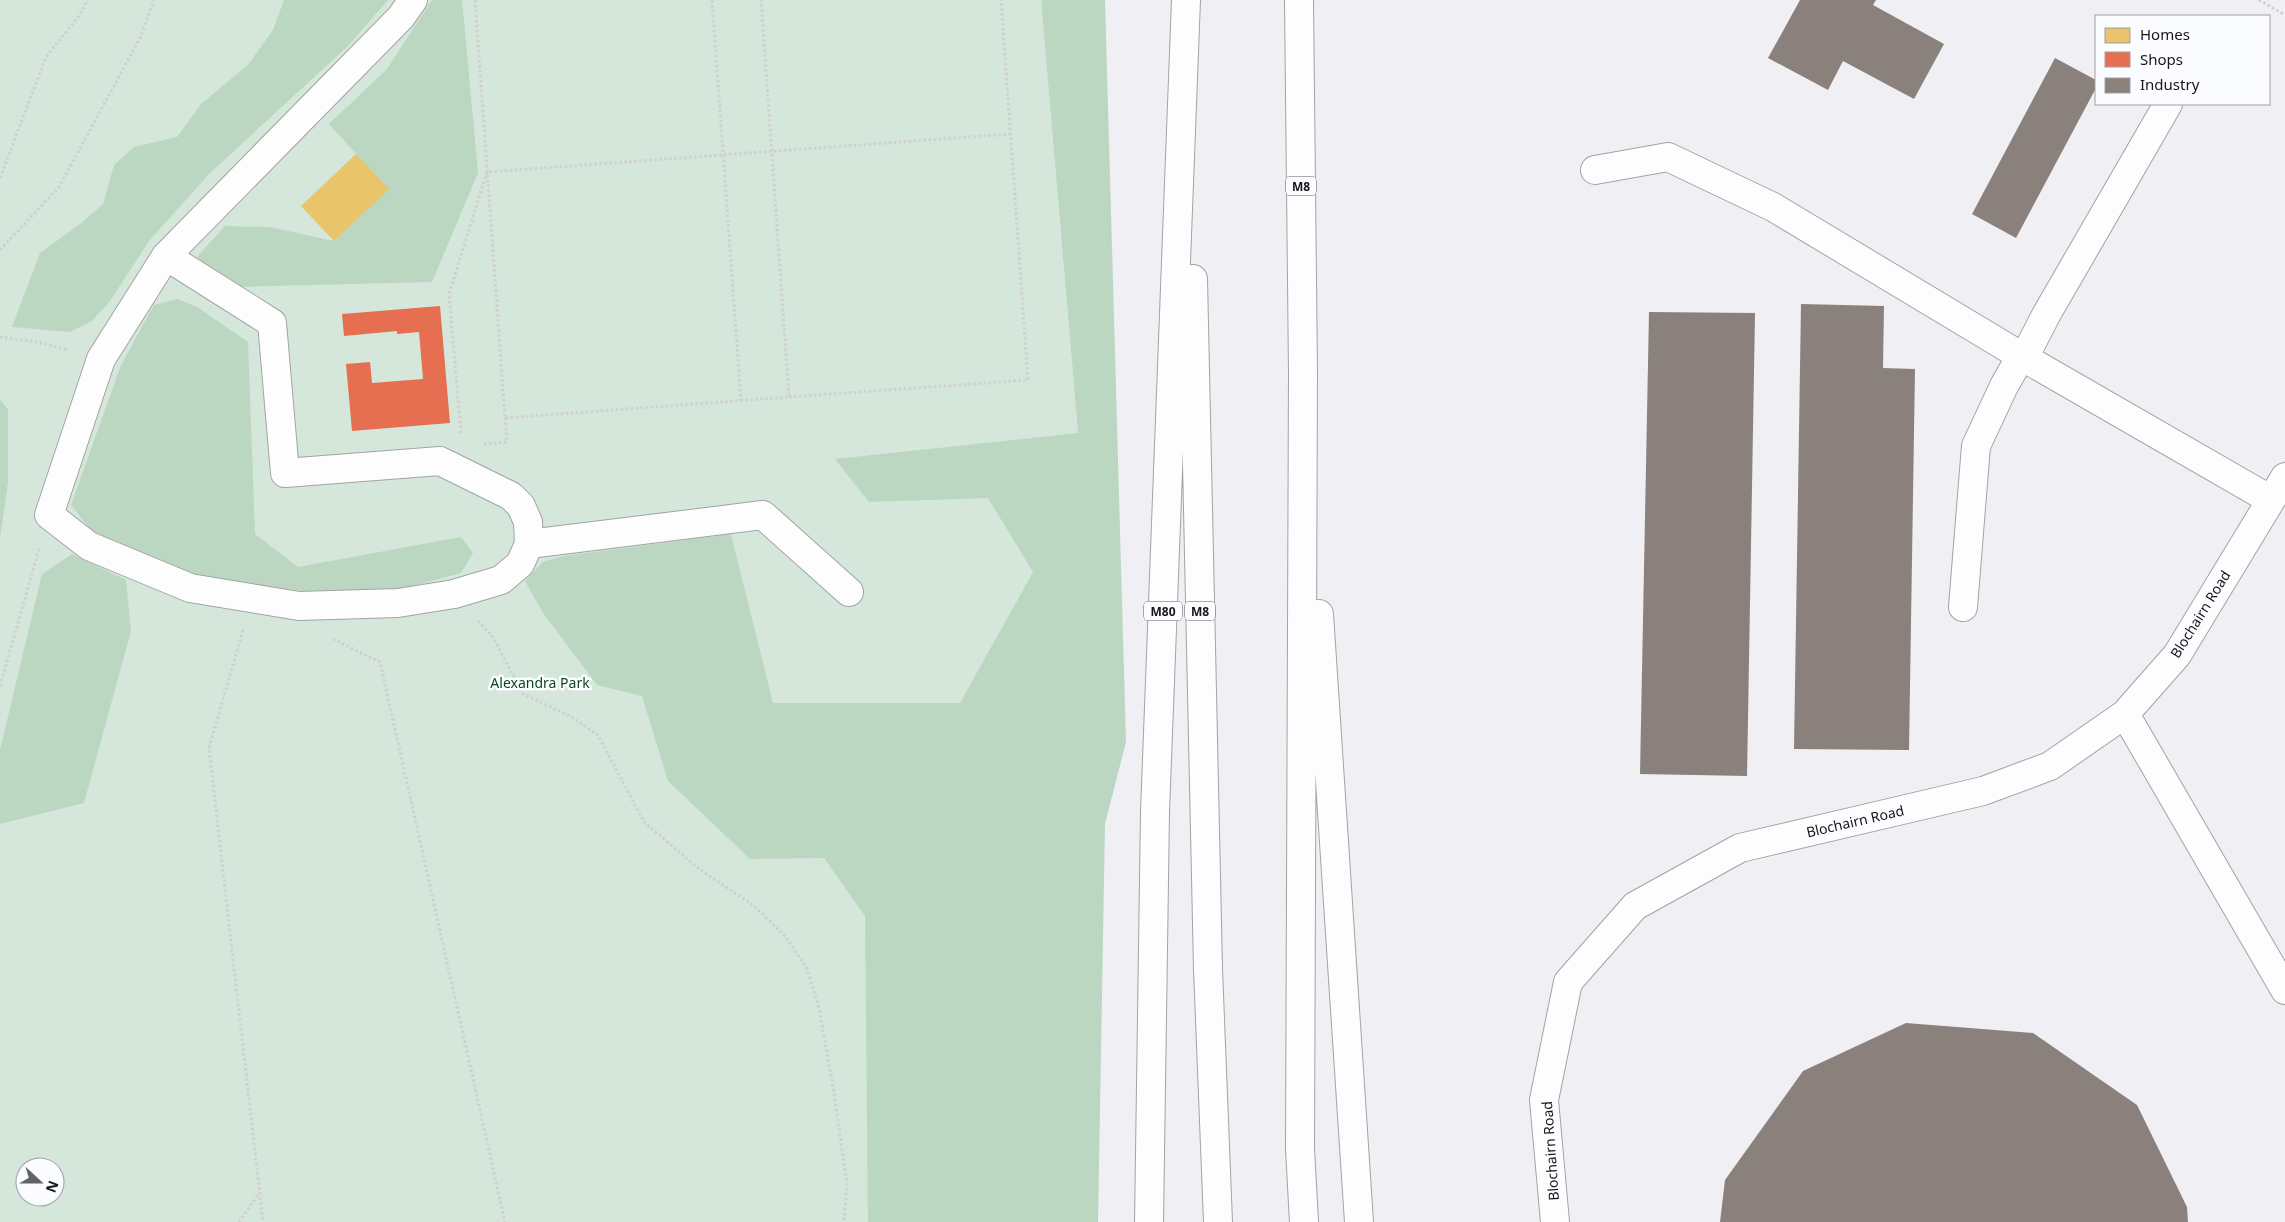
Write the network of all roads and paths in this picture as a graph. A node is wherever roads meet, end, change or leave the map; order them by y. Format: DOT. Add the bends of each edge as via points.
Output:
graph roads {
  1 [pos="88,0"];
  2 [pos="154,0"];
  3 [pos="413,0"];
  4 [pos="475,0"];
  5 [pos="712,0"];
  6 [pos="761,0"];
  7 [pos="1001,0"];
  8 [pos="1186,0"];
  9 [pos="1299,0"];
  10 [pos="2259,0"];
  11 [pos="2285,15"];
  12 [pos="2167,105"];
  13 [pos="1010,134"];
  14 [pos="771,151"];
  15 [pos="723,154"];
  16 [pos="1595,170"];
  17 [pos="487,172"];
  18 [pos="0,178"];
  19 [pos="0,250"];
  20 [pos="166,256"];
  21 [pos="0,337"];
  22 [pos="2023,357"];
  23 [pos="101,359"];
  24 [pos="1303,373"];
  25 [pos="789,397"];
  26 [pos="741,401"];
  27 [pos="505,418"];
  28 [pos="461,438"];
  29 [pos="475,446"];
  30 [pos="2285,476"];
  31 [pos="2271,500"];
  32 [pos="49,515"];
  33 [pos="529,544"];
  34 [pos="849,592"];
  35 [pos="454,594"];
  36 [pos="1963,607"];
  37 [pos="245,622"];
  38 [pos="330,638"];
  39 [pos="0,686"];
  40 [pos="2125,714"];
  41 [pos="2285,990"];
  42 [pos="258,1195"];
  43 [pos="239,1222"];
  44 [pos="263,1222"];
  45 [pos="505,1222"];
  46 [pos="844,1222"];
  47 [pos="1149,1222"];
  48 [pos="1218,1222"];
  49 [pos="1304,1222"];
  50 [pos="1359,1222"];
  51 [pos="1555,1222"];
  1 -- 18 [label="path" via="46,57"];
  2 -- 19 [label="path" via="140,38 59,186"];
  3 -- 20 [label="main road" via="401,17"];
  4 -- 17 [label="path"];
  5 -- 15 [label="path"];
  6 -- 14 [label="path"];
  7 -- 13 [label="path"];
  8 -- 47 [label="main road, M80" via="1155,812"];
  8 -- 48 [label="main road, M8" via="1208,970"];
  9 -- 24 [label="main road, M8"];
  10 -- 11 [label="path"];
  12 -- 22 [label="main road"];
  13 -- 14 [label="path"];
  13 -- 25 [label="path" via="1028,380"];
  14 -- 15 [label="path"];
  14 -- 25 [label="path"];
  15 -- 17 [label="path"];
  15 -- 26 [label="path"];
  16 -- 22 [label="main road" via="1668,157 1773,207"];
  17 -- 27 [label="path"];
  17 -- 28 [label="path" via="449,294"];
  20 -- 23 [label="main road"];
  20 -- 33 [label="main road" via="272,323 285,472 440,461 511,496 521,506 528,522"];
  21 -- 23 [label="path" via="37,342"];
  22 -- 31 [label="main road"];
  22 -- 36 [label="main road" via="1976,446"];
  23 -- 32 [label="main road"];
  24 -- 49 [label="main road, M8" via="1300,1149"];
  24 -- 50 [label="main road"];
  25 -- 26 [label="path"];
  26 -- 27 [label="path"];
  27 -- 29 [label="path" via="507,442"];
  30 -- 31 [label="main road, Blochairn Road"];
  31 -- 40 [label="main road, Blochairn Road" via="2177,655"];
  32 -- 35 [label="main road" via="89,546 190,588 299,606 398,603"];
  32 -- 39 [label="path"];
  33 -- 34 [label="main road" via="763,516"];
  33 -- 35 [label="main road" via="520,564 501,580"];
  35 -- 46 [label="path" via="493,637 523,694 570,716 598,735 644,822 699,869 753,905 786,937 807,969 819,1008 834,1093 847,1186"];
  37 -- 42 [label="path" via="209,748"];
  38 -- 45 [label="path" via="380,662"];
  40 -- 41 [label="main road"];
  40 -- 51 [label="main road, Blochairn Road" via="2050,766 1983,791 1740,848 1635,906 1568,982 1544,1100"];
  42 -- 43 [label="path"];
  42 -- 44 [label="path"];
}
